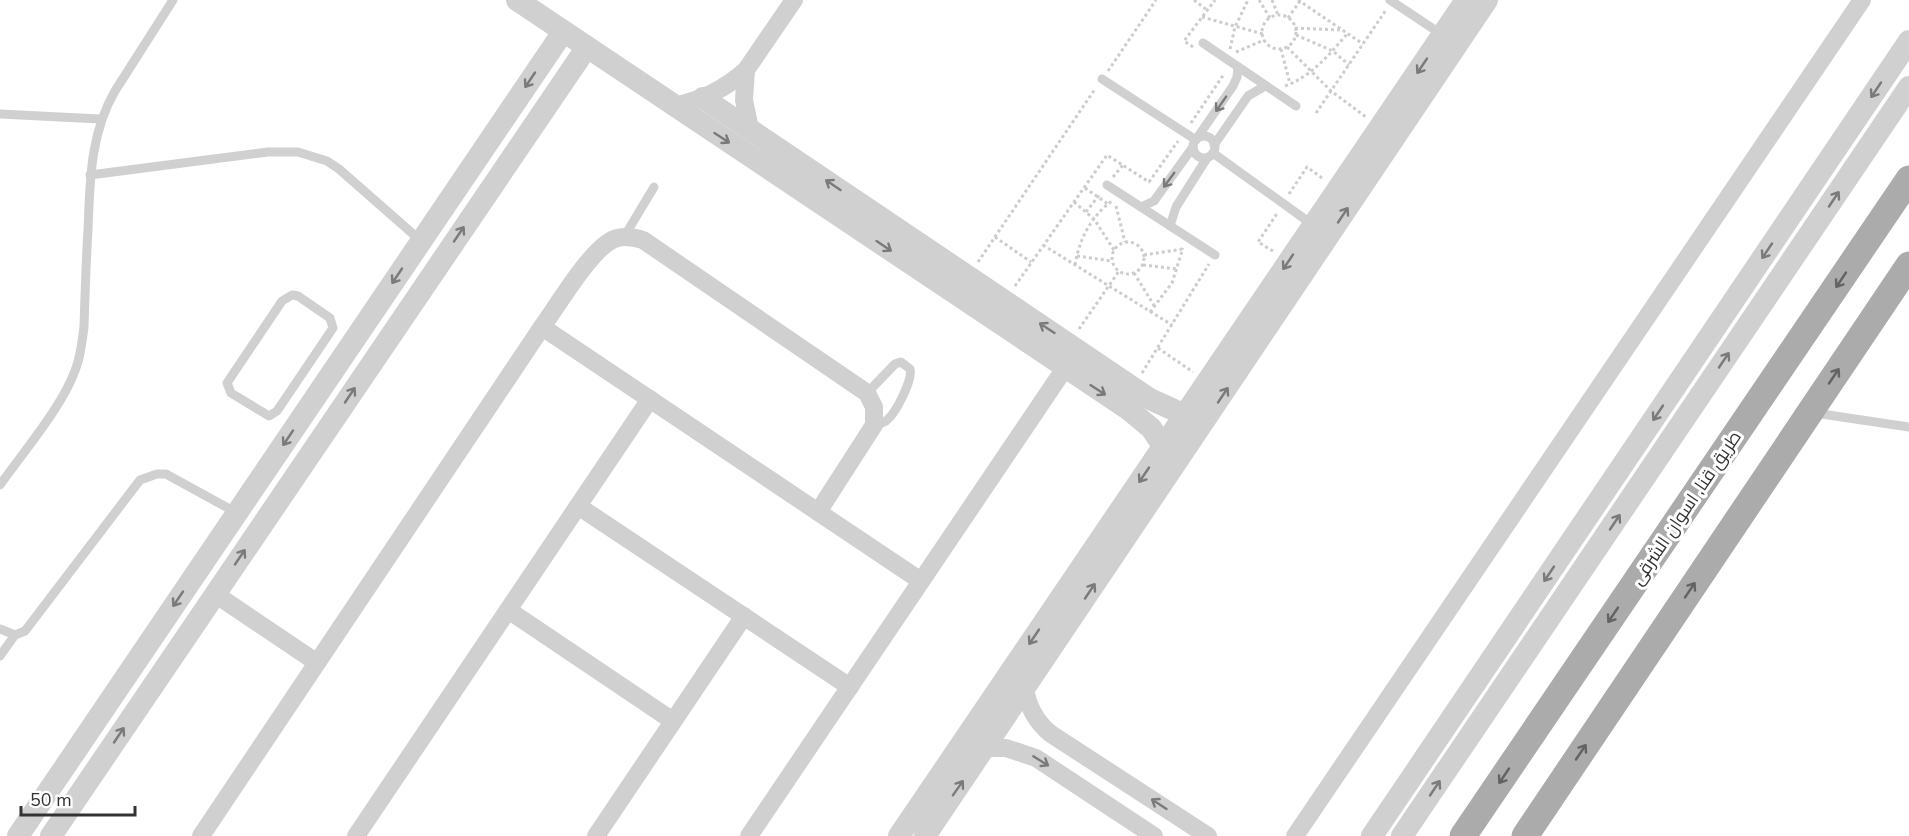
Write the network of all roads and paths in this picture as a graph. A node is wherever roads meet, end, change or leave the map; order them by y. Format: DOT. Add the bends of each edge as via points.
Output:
graph roads {
  1 [pos="173,0"];
  2 [pos="517,0"];
  3 [pos="794,0"];
  4 [pos="1156,0"];
  5 [pos="1194,0"];
  6 [pos="1248,0"];
  7 [pos="1259,0"];
  8 [pos="1272,0"];
  9 [pos="1300,0"];
  10 [pos="1466,0"];
  11 [pos="1487,0"];
  12 [pos="1862,0"];
  13 [pos="1391,1"];
  14 [pos="1208,10"];
  15 [pos="1278,16"];
  16 [pos="1203,17"];
  17 [pos="1270,18"];
  18 [pos="1288,18"];
  19 [pos="1235,27"];
  20 [pos="1295,28"];
  21 [pos="1342,30"];
  22 [pos="563,32"];
  23 [pos="1347,33"];
  24 [pos="1263,34"];
  25 [pos="1296,35"];
  26 [pos="1443,35"];
  27 [pos="1909,41"];
  28 [pos="1203,43"];
  29 [pos="1363,44"];
  30 [pos="587,47"];
  31 [pos="1287,47"];
  32 [pos="1281,49"];
  33 [pos="1333,51"];
  34 [pos="1227,59"];
  35 [pos="1349,65"];
  36 [pos="1238,67"];
  37 [pos="746,70"];
  38 [pos="1311,72"];
  39 [pos="1102,79"];
  40 [pos="1290,84"];
  41 [pos="1909,87"];
  42 [pos="1269,88"];
  43 [pos="1331,91"];
  44 [pos="703,98"];
  45 [pos="673,106"];
  46 [pos="1296,106"];
  47 [pos="1316,113"];
  48 [pos="0,114"];
  49 [pos="100,119"];
  50 [pos="1370,120"];
  51 [pos="750,129"];
  52 [pos="1195,142"];
  53 [pos="1211,152"];
  54 [pos="90,175"];
  55 [pos="1909,179"];
  56 [pos="1107,185"];
  57 [pos="654,187"];
  58 [pos="1084,188"];
  59 [pos="1074,202"];
  60 [pos="1108,204"];
  61 [pos="1141,207"];
  62 [pos="1094,219"];
  63 [pos="1313,225"];
  64 [pos="1170,226"];
  65 [pos="1184,235"];
  66 [pos="624,237"];
  67 [pos="995,237"];
  68 [pos="421,241"];
  69 [pos="1125,242"];
  70 [pos="1043,245"];
  71 [pos="1182,249"];
  72 [pos="1114,250"];
  73 [pos="1144,255"];
  74 [pos="1215,255"];
  75 [pos="1077,256"];
  76 [pos="1112,261"];
  77 [pos="1031,262"];
  78 [pos="1075,265"];
  79 [pos="1143,265"];
  80 [pos="1909,265"];
  81 [pos="1178,269"];
  82 [pos="1119,271"];
  83 [pos="1134,273"];
  84 [pos="968,276"];
  85 [pos="1109,286"];
  86 [pos="1155,307"];
  87 [pos="1150,312"];
  88 [pos="1172,325"];
  89 [pos="543,327"];
  90 [pos="1070,343"];
  91 [pos="1065,368"];
  92 [pos="305,371"];
  93 [pos="324,384"];
  94 [pos="1133,387"];
  95 [pos="867,393"];
  96 [pos="650,399"];
  97 [pos="1809,412"];
  98 [pos="1195,417"];
  99 [pos="874,425"];
  100 [pos="1909,427"];
  101 [pos="1169,455"];
  102 [pos="0,485"];
  103 [pos="578,506"];
  104 [pos="818,512"];
  105 [pos="237,513"];
  106 [pos="921,581"];
  107 [pos="215,594"];
  108 [pos="508,610"];
  109 [pos="744,616"];
  110 [pos="0,629"];
  111 [pos="15,635"];
  112 [pos="0,656"];
  113 [pos="316,663"];
  114 [pos="850,687"];
  115 [pos="1025,688"];
  116 [pos="673,721"];
  117 [pos="985,748"];
  118 [pos="71,759"];
  119 [pos="93,774"];
  120 [pos="18,836"];
  121 [pos="51,836"];
  122 [pos="201,836"];
  123 [pos="356,836"];
  124 [pos="596,836"];
  125 [pos="749,836"];
  126 [pos="899,836"];
  127 [pos="925,836"];
  128 [pos="1154,836"];
  129 [pos="1208,836"];
  130 [pos="1295,836"];
  131 [pos="1372,836"];
  132 [pos="1402,836"];
  133 [pos="1463,836"];
  134 [pos="1526,836"];
  1 -- 49 [label="lane"];
  2 -- 22 [label="street"];
  3 -- 37 [label="street"];
  4 -- 39 [label="path"];
  5 -- 14 [label="path"];
  6 -- 19 [label="path"];
  7 -- 17 [label="path"];
  8 -- 15 [label="path"];
  9 -- 18 [label="path"];
  9 -- 21 [label="path"];
  10 -- 26 [label="street"];
  98 -- 11 [label="street, one-way"];
  12 -- 130 [label="street"];
  13 -- 26 [label="lane"];
  13 -- 29 [label="path"];
  15 -- 17 [label="path"];
  15 -- 18 [label="path"];
  16 -- 19 [label="path"];
  17 -- 24 [label="path"];
  18 -- 20 [label="path"];
  19 -- 24 [label="path"];
  19 -- 34 [label="path"];
  20 -- 21 [label="path"];
  20 -- 25 [label="path"];
  21 -- 23 [label="path"];
  22 -- 30 [label="street"];
  22 -- 68 [label="street, one-way"];
  23 -- 29 [label="path"];
  23 -- 33 [label="path"];
  24 -- 32 [label="path" via="1269,45"];
  25 -- 31 [label="path"];
  25 -- 33 [label="path"];
  26 -- 63 [label="street, one-way"];
  27 -- 131 [label="street, one-way"];
  28 -- 34 [label="lane"];
  29 -- 35 [label="path"];
  30 -- 45 [label="street"];
  107 -- 30 [label="street, one-way"];
  31 -- 32 [label="path"];
  31 -- 38 [label="path"];
  32 -- 40 [label="path"];
  33 -- 35 [label="path"];
  33 -- 38 [label="path"];
  34 -- 36 [label="lane"];
  35 -- 43 [label="path"];
  36 -- 42 [label="lane"];
  36 -- 52 [label="lane, one-way" via="1233,86"];
  37 -- 44 [label="street"];
  37 -- 51 [label="street" via="744,100"];
  38 -- 40 [label="path"];
  38 -- 43 [label="path"];
  39 -- 52 [label="lane"];
  39 -- 67 [label="path"];
  40 -- 42 [label="path"];
  132 -- 41 [label="street, one-way"];
  42 -- 46 [label="lane"];
  42 -- 53 [label="lane" via="1248,96"];
  43 -- 47 [label="path"];
  43 -- 50 [label="path"];
  44 -- 45 [label="street"];
  44 -- 51 [label="street"];
  45 -- 91 [label="street, one-way"];
  48 -- 49 [label="lane"];
  49 -- 54 [label="lane"];
  84 -- 51 [label="street, one-way"];
  52 -- 53 [label="lane" via="1208,137"];
  52 -- 53 [label="lane" via="1196,154 1203,158"];
  52 -- 61 [label="lane, one-way" via="1154,201"];
  53 -- 63 [label="lane"];
  53 -- 64 [label="lane" via="1176,207"];
  54 -- 68 [label="lane" via="268,152 298,152 339,169"];
  54 -- 102 [label="lane" via="84,327 77,368 69,387"];
  55 -- 133 [label="main road, طريق قنا, اسوان الشرقى, one-way"];
  56 -- 61 [label="lane"];
  57 -- 66 [label="lane"];
  58 -- 60 [label="path"];
  59 -- 62 [label="path"];
  60 -- 62 [label="path"];
  60 -- 69 [label="path" via="1114,199"];
  61 -- 64 [label="lane"];
  62 -- 72 [label="path"];
  62 -- 75 [label="path"];
  63 -- 98 [label="street, one-way"];
  64 -- 65 [label="lane"];
  65 -- 71 [label="path"];
  65 -- 74 [label="lane"];
  66 -- 89 [label="street" via="595,254"];
  66 -- 95 [label="street" via="652,245"];
  67 -- 77 [label="path"];
  67 -- 84 [label="path"];
  68 -- 93 [label="street, one-way"];
  69 -- 72 [label="path"];
  69 -- 73 [label="path" via="1139,246"];
  70 -- 78 [label="path"];
  71 -- 73 [label="path"];
  71 -- 81 [label="path"];
  72 -- 76 [label="path"];
  73 -- 79 [label="path"];
  74 -- 88 [label="path"];
  75 -- 76 [label="path"];
  75 -- 78 [label="path"];
  76 -- 82 [label="path"];
  78 -- 85 [label="path"];
  79 -- 81 [label="path"];
  79 -- 83 [label="path"];
  97 -- 80 [label="main road, one-way"];
  81 -- 86 [label="path"];
  82 -- 83 [label="path"];
  82 -- 85 [label="path"];
  83 -- 86 [label="path"];
  90 -- 84 [label="street, one-way"];
  85 -- 87 [label="path"];
  85 -- 90 [label="path"];
  86 -- 87 [label="path"];
  87 -- 88 [label="path"];
  88 -- 94 [label="path"];
  89 -- 96 [label="street"];
  89 -- 113 [label="street"];
  90 -- 94 [label="street"];
  91 -- 101 [label="street, one-way" via="1136,415 1151,428"];
  91 -- 106 [label="street"];
  92 -- 92 [label="lane" via="277,411 269,416 228,388 229,377 282,301 292,295 333,323 331,333"];
  92 -- 93 [label="lane"];
  93 -- 105 [label="street, one-way"];
  94 -- 98 [label="street" via="1161,405"];
  95 -- 99 [label="street" via="874,407"];
  95 -- 99 [label="lane" via="895,364 901,362 910,369 910,380 891,416"];
  96 -- 103 [label="street"];
  96 -- 104 [label="street"];
  97 -- 100 [label="lane"];
  134 -- 97 [label="main road, one-way"];
  98 -- 101 [label="street"];
  99 -- 104 [label="street"];
  115 -- 101 [label="street, one-way"];
  101 -- 126 [label="street, one-way"];
  103 -- 108 [label="street"];
  103 -- 109 [label="street"];
  104 -- 106 [label="street"];
  105 -- 111 [label="lane" via="166,474 140,480 25,631"];
  105 -- 118 [label="street, one-way"];
  106 -- 114 [label="street"];
  107 -- 113 [label="street"];
  119 -- 107 [label="street, one-way"];
  108 -- 116 [label="street"];
  108 -- 123 [label="street"];
  109 -- 114 [label="street"];
  109 -- 116 [label="street"];
  110 -- 111 [label="lane"];
  111 -- 112 [label="lane"];
  113 -- 122 [label="street"];
  114 -- 125 [label="street"];
  115 -- 117 [label="street"];
  129 -- 115 [label="street, one-way" via="1051,735 1030,710"];
  116 -- 124 [label="street"];
  127 -- 117 [label="street, one-way"];
  117 -- 128 [label="street, one-way" via="1017,750 1036,758"];
  118 -- 119 [label="street"];
  118 -- 120 [label="street"];
  119 -- 121 [label="street"];
}
